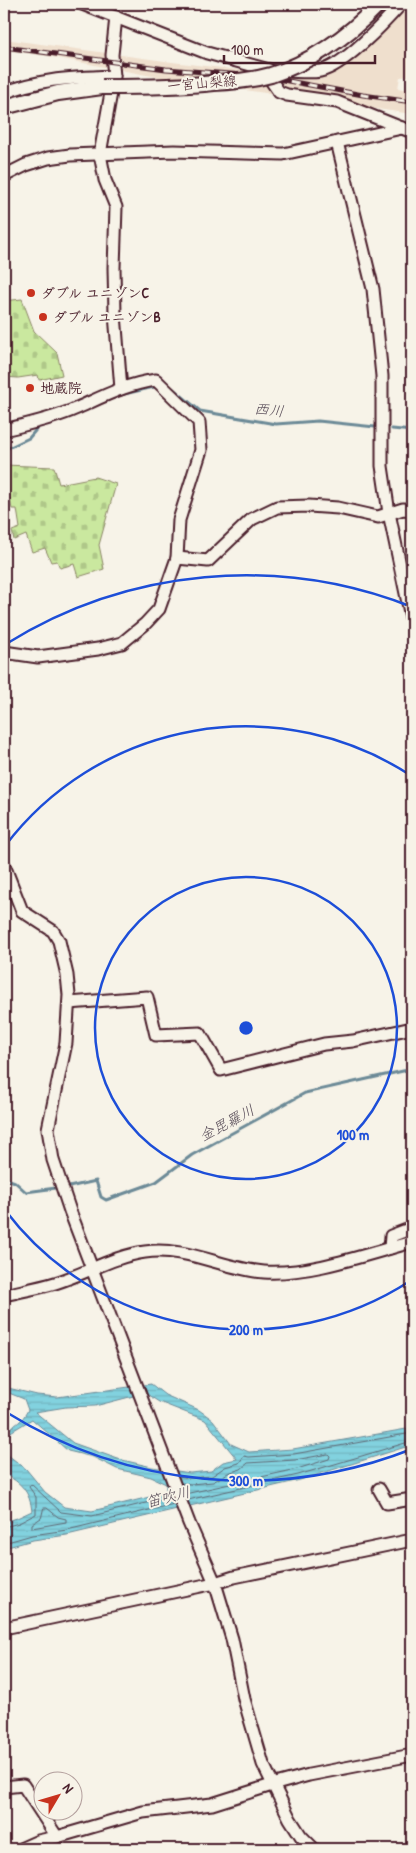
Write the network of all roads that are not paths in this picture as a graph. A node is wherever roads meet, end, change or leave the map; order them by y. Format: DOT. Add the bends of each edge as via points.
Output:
graph roads {
  1 [pos="82,4"];
  2 [pos="379,4"];
  3 [pos="401,4"];
  4 [pos="116,17"];
  5 [pos="276,72"];
  6 [pos="114,76"];
  7 [pos="4,93"];
  8 [pos="4,107"];
  9 [pos="407,130"];
  10 [pos="337,142"];
  11 [pos="100,154"];
  12 [pos="4,176"];
  13 [pos="121,389"];
  14 [pos="4,430"];
  15 [pos="412,510"];
  16 [pos="390,513"];
  17 [pos="177,558"];
  18 [pos="412,622"];
  19 [pos="4,652"];
  20 [pos="4,865"];
  21 [pos="69,1003"];
  22 [pos="412,1028"];
  23 [pos="412,1228"];
  24 [pos="412,1242"];
  25 [pos="390,1248"];
  26 [pos="93,1269"];
  27 [pos="4,1295"];
  28 [pos="379,1489"];
  29 [pos="412,1499"];
  30 [pos="412,1540"];
  31 [pos="215,1583"];
  32 [pos="4,1628"];
  33 [pos="412,1755"];
  34 [pos="272,1785"];
  35 [pos="4,1787"];
  36 [pos="57,1837"];
  37 [pos="20,1849"];
  38 [pos="314,1849"];
  1 -- 4 [label="street"];
  2 -- 8 [label="main road, 一宮山梨線, bridge" via="328,47 270,75 234,82 173,87 102,87 58,93"];
  3 -- 5 [label="street" via="381,27 345,58 322,71"];
  4 -- 5 [label="street" via="207,53"];
  4 -- 6 [label="street" via="112,55"];
  5 -- 9 [label="street" via="265,72 278,92 337,102"];
  6 -- 7 [label="street" via="60,78"];
  6 -- 11 [label="street"];
  9 -- 10 [label="street"];
  10 -- 11 [label="street" via="282,154 174,151"];
  10 -- 16 [label="street" via="373,289 382,376 382,466"];
  11 -- 12 [label="street" via="48,158"];
  11 -- 13 [label="street" via="105,180 116,207 115,314"];
  13 -- 14 [label="street" via="73,410"];
  13 -- 17 [label="street" via="156,380 199,422 201,450 179,520"];
  15 -- 16 [label="street"];
  16 -- 17 [label="street" via="378,517 338,508 277,507 252,519 208,561"];
  16 -- 18 [label="street"];
  17 -- 19 [label="street" via="159,609 122,643 38,657"];
  20 -- 21 [label="street" via="22,912 53,931 59,940"];
  21 -- 22 [label="street" via="147,997 156,1035 200,1033 221,1070 324,1044"];
  21 -- 26 [label="street" via="66,1043 48,1129 52,1160"];
  23 -- 25 [label="street" via="391,1236"];
  24 -- 25 [label="street"];
  25 -- 26 [label="street" via="296,1271 262,1272 168,1251 132,1255"];
  26 -- 27 [label="street" via="54,1283"];
  26 -- 31 [label="street" via="189,1523"];
  28 -- 29 [label="street" via="387,1503"];
  30 -- 31 [label="street"];
  31 -- 32 [label="street"];
  31 -- 34 [label="street" via="232,1639 253,1737"];
  33 -- 34 [label="street"];
  34 -- 36 [label="street" via="212,1804 143,1812"];
  34 -- 38 [label="street" via="301,1836"];
  35 -- 36 [label="street" via="23,1785"];
  36 -- 37 [label="street"];
}
